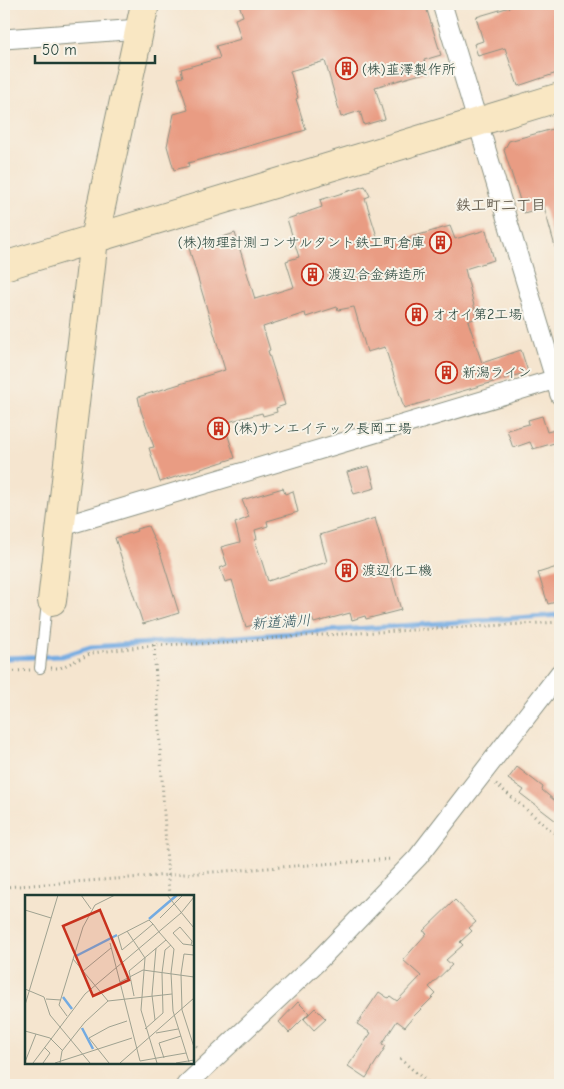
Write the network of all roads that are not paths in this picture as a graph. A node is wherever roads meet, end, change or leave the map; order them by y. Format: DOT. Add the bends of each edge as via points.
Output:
graph roads {
  1 [pos="442,4"];
  2 [pos="142,17"];
  3 [pos="4,38"];
  4 [pos="560,97"];
  5 [pos="478,123"];
  6 [pos="94,239"];
  7 [pos="4,266"];
  8 [pos="558,387"];
  9 [pos="60,527"];
  10 [pos="52,601"];
  11 [pos="40,668"];
  12 [pos="560,673"];
  13 [pos="186,1085"];
  1 -- 5 [label="street"];
  2 -- 3 [label="street"];
  2 -- 6 [label="street"];
  4 -- 5 [label="street"];
  5 -- 6 [label="street"];
  5 -- 8 [label="street"];
  6 -- 7 [label="street"];
  6 -- 9 [label="street"];
  8 -- 9 [label="street"];
  9 -- 10 [label="street"];
  10 -- 11 [label="lane" via="46,612"];
  12 -- 13 [label="street" via="418,857 317,962"];
}
